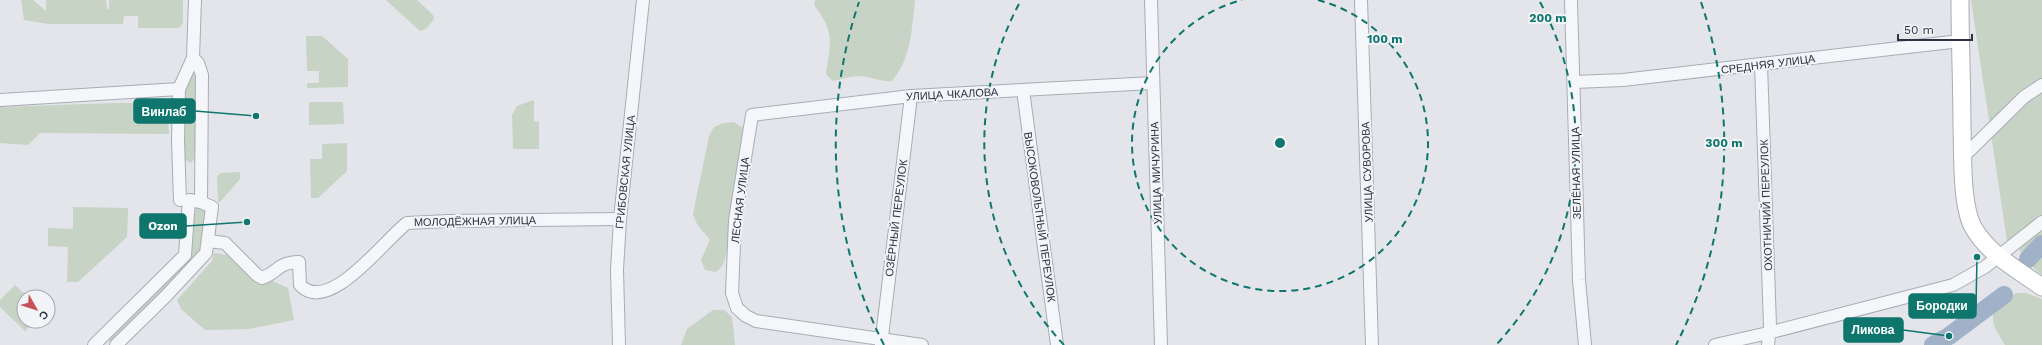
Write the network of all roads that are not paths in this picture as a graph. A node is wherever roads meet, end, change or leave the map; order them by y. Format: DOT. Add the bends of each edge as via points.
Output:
graph roads {
  1 [pos="195,0"];
  2 [pos="643,0"];
  3 [pos="1151,0"];
  4 [pos="1362,0"];
  5 [pos="1571,0"];
  6 [pos="1960,0"];
  7 [pos="1960,41"];
  8 [pos="193,58"];
  9 [pos="1761,65"];
  10 [pos="1574,82"];
  11 [pos="1153,83"];
  12 [pos="2042,85"];
  13 [pos="179,89"];
  14 [pos="1023,90"];
  15 [pos="911,96"];
  16 [pos="0,100"];
  17 [pos="752,115"];
  18 [pos="1963,157"];
  19 [pos="184,200"];
  20 [pos="201,202"];
  21 [pos="620,219"];
  22 [pos="2042,222"];
  23 [pos="208,241"];
  24 [pos="1999,256"];
  25 [pos="2042,287"];
  26 [pos="1768,339"];
  27 [pos="881,342"];
  28 [pos="94,345"];
  29 [pos="116,345"];
  30 [pos="620,345"];
  31 [pos="922,345"];
  32 [pos="1056,345"];
  33 [pos="1161,345"];
  34 [pos="1372,345"];
  35 [pos="1585,345"];
  36 [pos="1715,345"];
  1 -- 8 [label="street"];
  2 -- 21 [label="street, ГРИБОВСКАЯ УЛИЦА"];
  3 -- 11 [label="street, УЛИЦА МИЧУРИНА"];
  4 -- 34 [label="street, УЛИЦА СУВОРОВА"];
  5 -- 10 [label="street, ЗЕЛЁНАЯ УЛИЦА"];
  6 -- 7 [label="street"];
  7 -- 9 [label="street, СРЕДНЯЯ УЛИЦА"];
  7 -- 18 [label="street"];
  8 -- 13 [label="street"];
  8 -- 20 [label="street" via="198,63 202,75"];
  9 -- 10 [label="street, СРЕДНЯЯ УЛИЦА" via="1624,80"];
  9 -- 26 [label="street, ОХОТНИЧИЙ ПЕРЕУЛОК" via="1770,326"];
  10 -- 35 [label="street, ЗЕЛЁНАЯ УЛИЦА" via="1579,280"];
  11 -- 14 [label="street, УЛИЦА ЧКАЛОВА"];
  11 -- 33 [label="street, УЛИЦА МИЧУРИНА"];
  12 -- 18 [label="street" via="2024,97"];
  13 -- 16 [label="street"];
  13 -- 19 [label="street" via="179,162"];
  14 -- 15 [label="street, УЛИЦА ЧКАЛОВА"];
  14 -- 32 [label="street, ВЫСОКОВОЛЬТНЫЙ ПЕРЕУЛОК"];
  15 -- 17 [label="street, УЛИЦА ЧКАЛОВА"];
  15 -- 27 [label="street, ОЗЁРНЫЙ ПЕРЕУЛОК"];
  17 -- 27 [label="street, ЛЕСНАЯ УЛИЦА" via="735,220 732,293 737,308 756,321"];
  18 -- 24 [label="street" via="1968,212 1973,227"];
  19 -- 20 [label="street"];
  19 -- 28 [label="street" via="185,255"];
  20 -- 23 [label="street" via="212,207"];
  21 -- 23 [label="street, МОЛОДЁЖНАЯ УЛИЦА" via="407,223 356,272 323,292 314,293 305,291 300,285 299,262 283,264 270,276 262,278 225,243"];
  21 -- 30 [label="street, ГРИБОВСКАЯ УЛИЦА" via="617,270"];
  22 -- 24 [label="street"];
  23 -- 29 [label="street" via="206,254"];
  24 -- 25 [label="street"];
  24 -- 26 [label="street" via="1954,285"];
  26 -- 36 [label="street"];
  27 -- 31 [label="street"];
}
